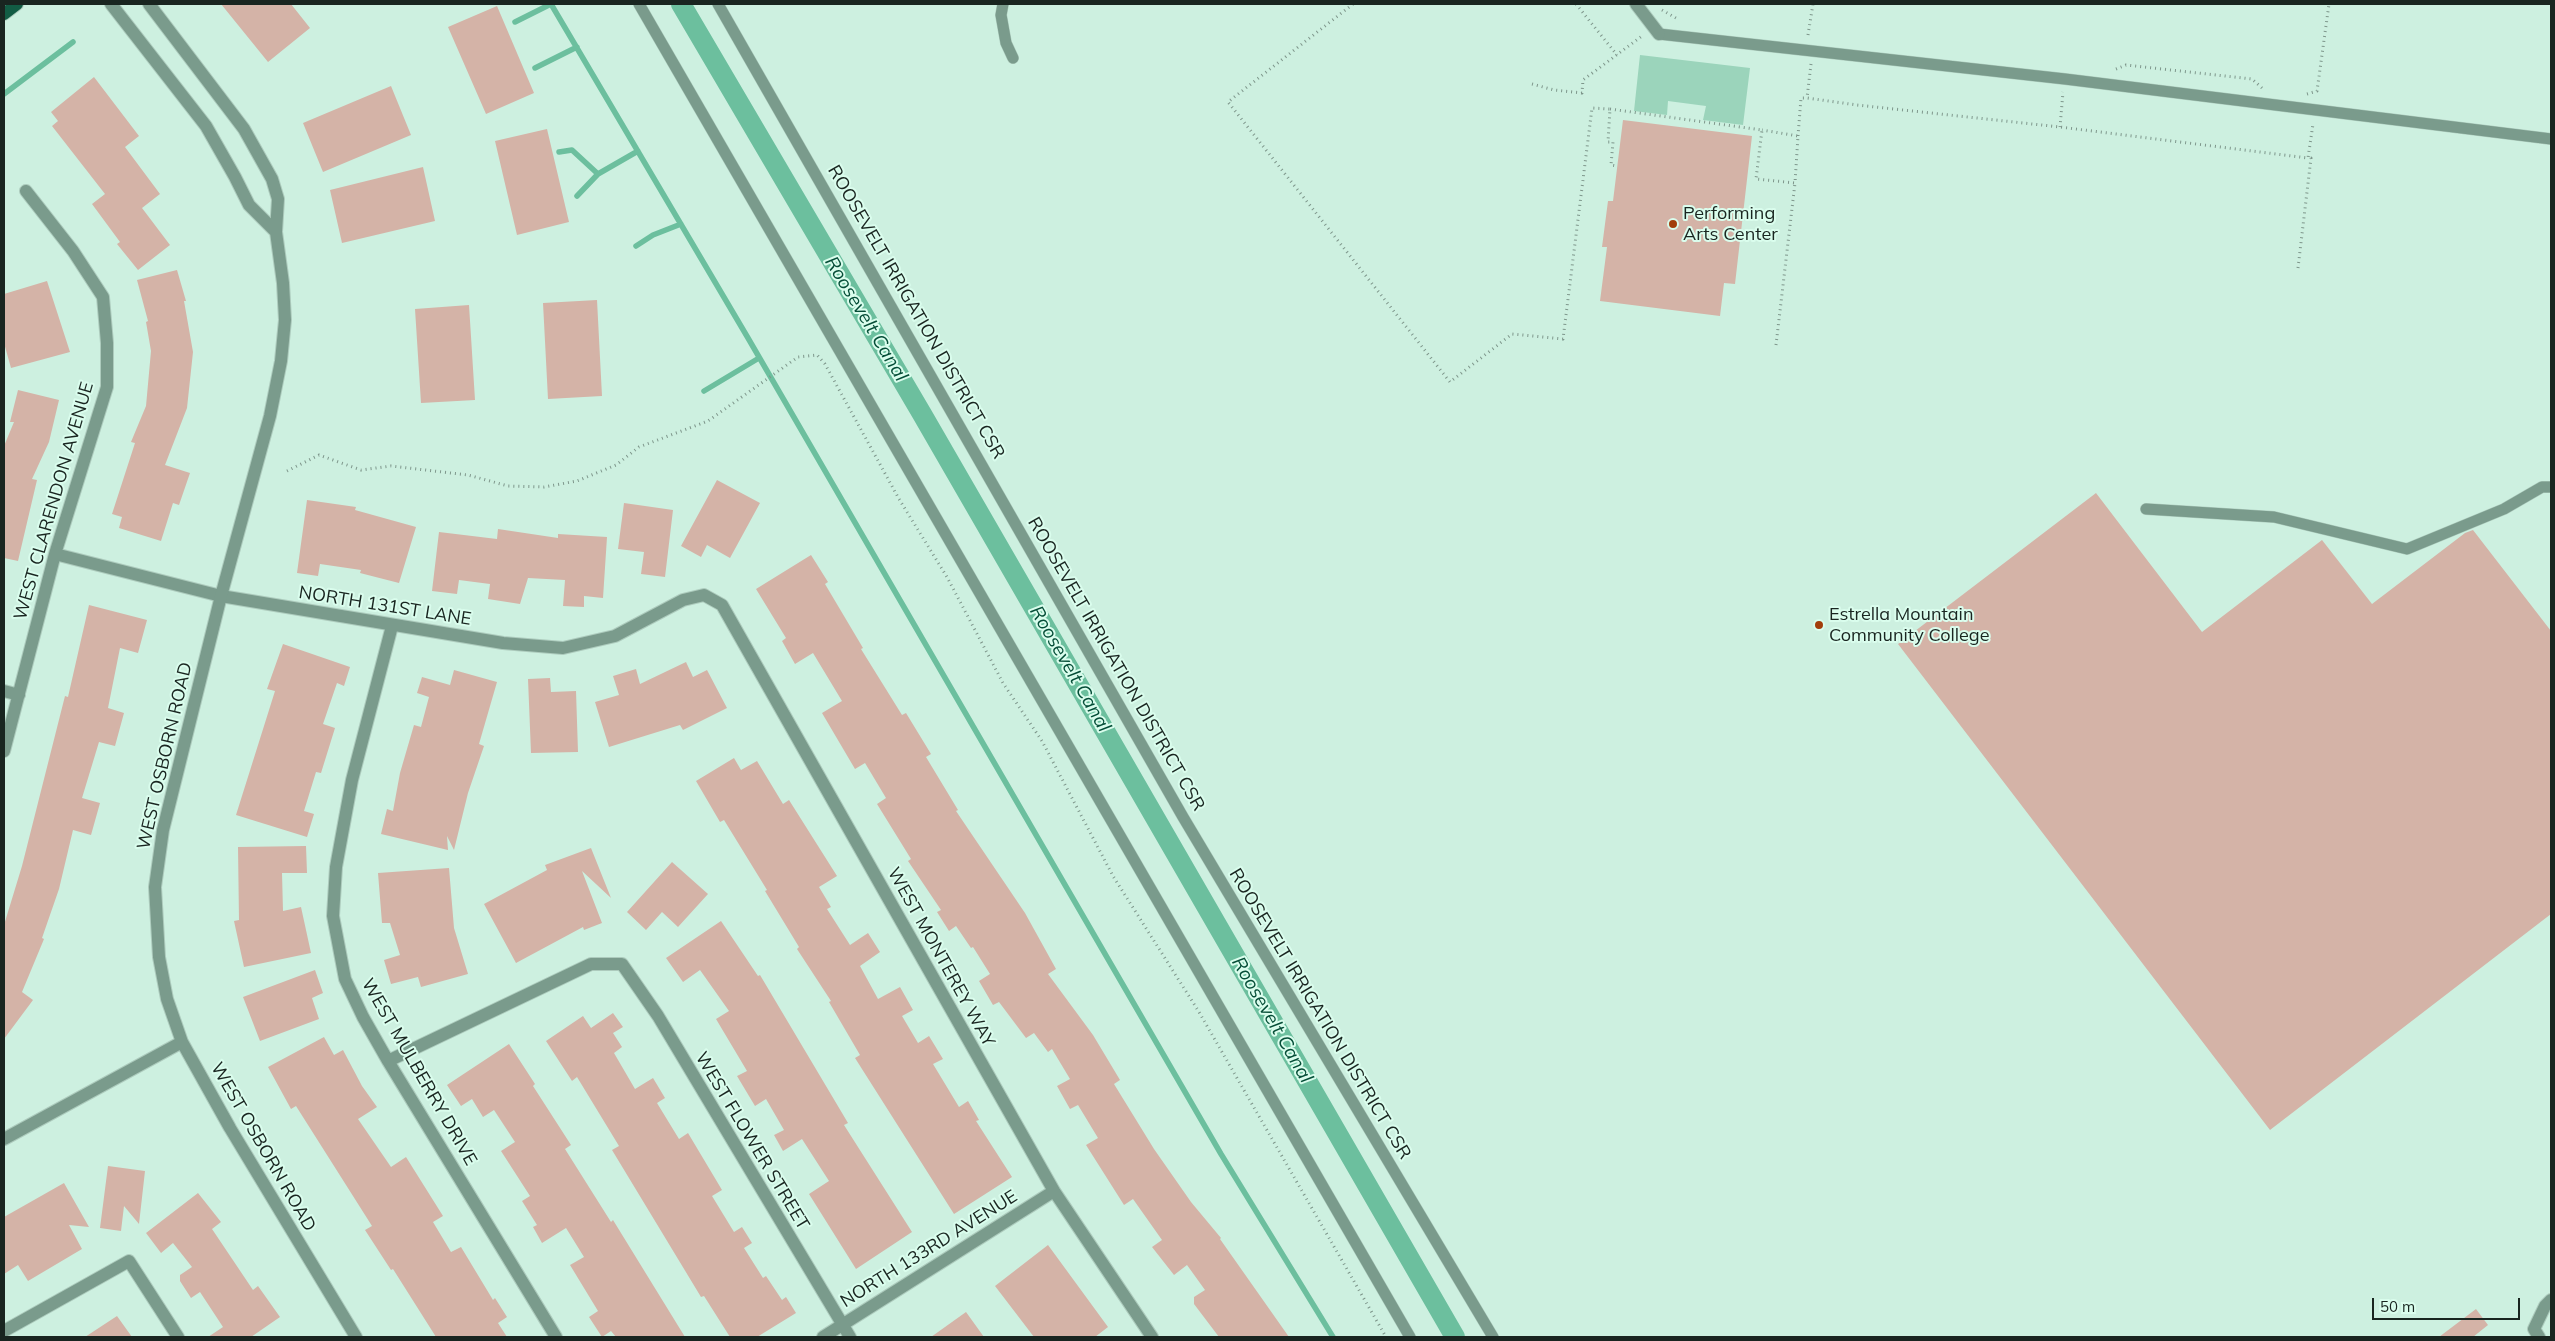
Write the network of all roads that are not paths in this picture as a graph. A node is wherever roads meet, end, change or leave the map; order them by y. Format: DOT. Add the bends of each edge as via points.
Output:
graph roads {
  1 [pos="18,4"];
  2 [pos="110,4"];
  3 [pos="149,4"];
  4 [pos="639,4"];
  5 [pos="718,4"];
  6 [pos="1003,4"];
  7 [pos="1636,4"];
  8 [pos="4,14"];
  9 [pos="1657,30"];
  10 [pos="1013,58"];
  11 [pos="2551,139"];
  12 [pos="26,191"];
  13 [pos="276,232"];
  14 [pos="2551,487"];
  15 [pos="2146,509"];
  16 [pos="55,554"];
  17 [pos="704,595"];
  18 [pos="221,596"];
  19 [pos="392,626"];
  20 [pos="4,691"];
  21 [pos="20,695"];
  22 [pos="4,751"];
  23 [pos="182,1042"];
  24 [pos="388,1060"];
  25 [pos="4,1140"];
  26 [pos="1054,1191"];
  27 [pos="2551,1300"];
  28 [pos="842,1325"];
  29 [pos="4,1331"];
  30 [pos="2536,1333"];
  31 [pos="178,1337"];
  32 [pos="356,1337"];
  33 [pos="556,1337"];
  34 [pos="823,1337"];
  35 [pos="850,1337"];
  36 [pos="1152,1337"];
  37 [pos="1410,1337"];
  38 [pos="1492,1337"];
  1 -- 8 [label="main road"];
  2 -- 13 [label="street" via="206,126 248,205"];
  3 -- 13 [label="street, WEST OSBORN ROAD" via="259,153 278,199"];
  4 -- 37 [label="lane"];
  5 -- 38 [label="lane, ROOSEVELT IRRIGATION DISTRICT CSR" via="1188,825"];
  6 -- 10 [label="lane" via="1001,15 1006,43"];
  7 -- 9 [label="street"];
  9 -- 11 [label="lane"];
  12 -- 16 [label="street, WEST CLARENDON AVENUE" via="73,251 103,297 107,343 107,388"];
  13 -- 18 [label="street, WEST OSBORN ROAD" via="285,320 281,361 270,416"];
  14 -- 15 [label="lane" via="2542,487 2504,509 2408,549 2274,518"];
  16 -- 18 [label="street, NORTH 131ST LANE"];
  16 -- 21 [label="street, WEST CLARENDON AVENUE"];
  17 -- 19 [label="street, NORTH 131ST LANE" via="683,600 615,636 563,648 504,643"];
  17 -- 26 [label="street, WEST MONTEREY WAY" via="722,605"];
  18 -- 19 [label="street, NORTH 131ST LANE"];
  18 -- 23 [label="street, WEST OSBORN ROAD" via="163,830 155,887 159,957 167,999"];
  19 -- 24 [label="street, WEST MULBERRY DRIVE" via="352,780 336,867 333,916 345,979"];
  20 -- 21 [label="street"];
  21 -- 22 [label="street, WEST CLARENDON AVENUE"];
  23 -- 25 [label="street"];
  23 -- 32 [label="street, WEST OSBORN ROAD"];
  24 -- 28 [label="street, WEST FLOWER STREET" via="591,964 622,964 658,1016"];
  24 -- 33 [label="street, WEST MULBERRY DRIVE"];
  26 -- 28 [label="street, NORTH 133RD AVENUE"];
  26 -- 36 [label="street, WEST MONTEREY WAY"];
  27 -- 30 [label="street" via="2544,1306"];
  28 -- 34 [label="street, NORTH 133RD AVENUE"];
  28 -- 35 [label="street, WEST FLOWER STREET"];
  29 -- 31 [label="street" via="129,1261"];
}
